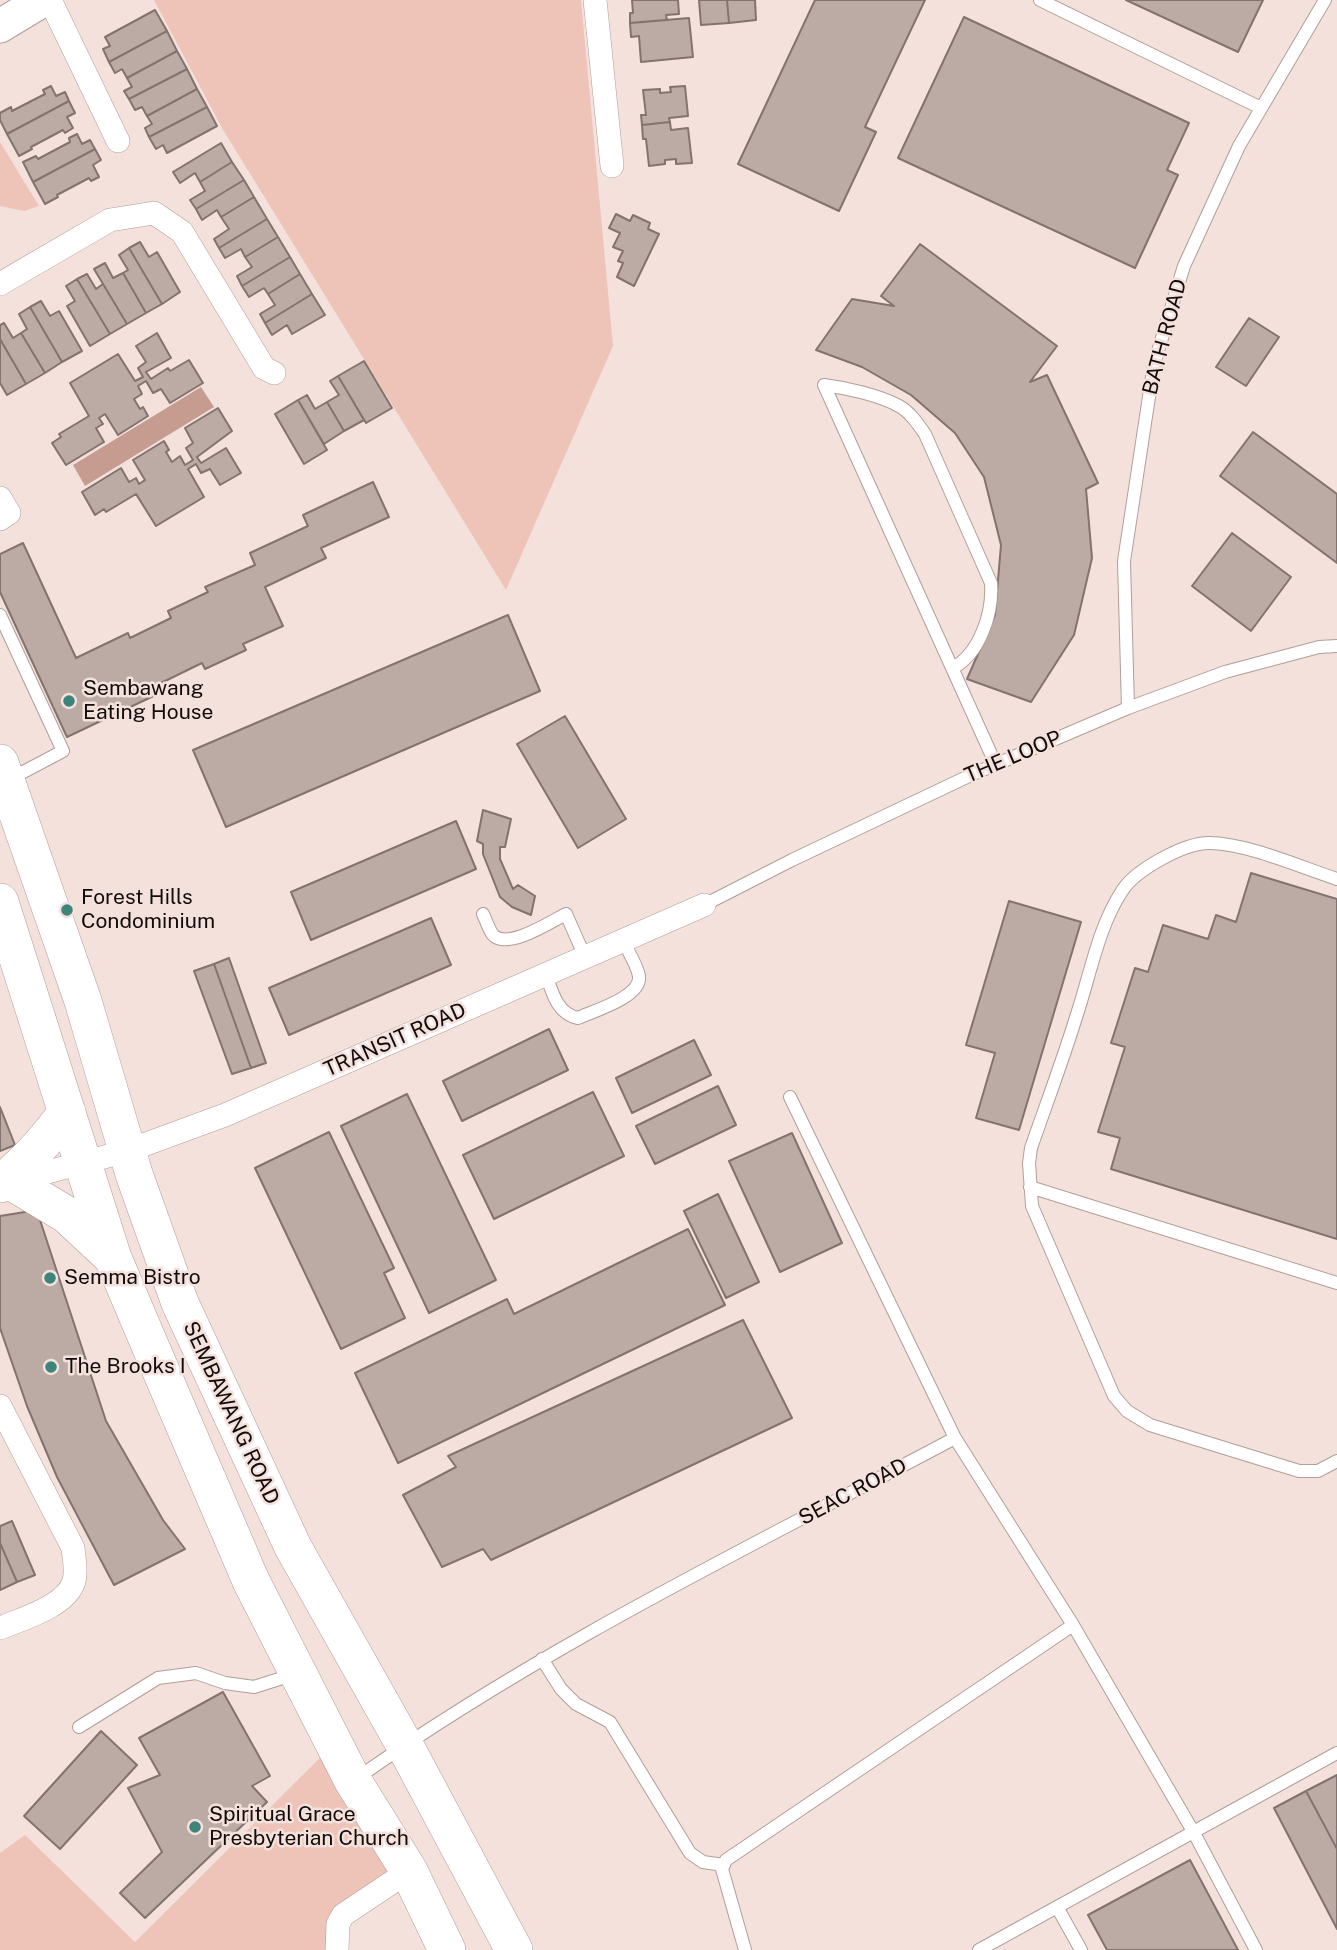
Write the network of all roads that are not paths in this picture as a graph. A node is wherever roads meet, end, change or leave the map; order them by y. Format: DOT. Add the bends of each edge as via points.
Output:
graph roads {
  1 [pos="43,0"];
  2 [pos="50,0"];
  3 [pos="595,0"];
  4 [pos="1040,0"];
  5 [pos="1325,0"];
  6 [pos="0,26"];
  7 [pos="1261,108"];
  8 [pos="118,141"];
  9 [pos="612,166"];
  10 [pos="0,284"];
  11 [pos="274,373"];
  12 [pos="0,615"];
  13 [pos="1337,646"];
  14 [pos="953,668"];
  15 [pos="1128,708"];
  16 [pos="996,765"];
  17 [pos="3,772"];
  18 [pos="1337,879"];
  19 [pos="0,902"];
  20 [pos="704,905"];
  21 [pos="483,915"];
  22 [pos="623,941"];
  23 [pos="585,957"];
  24 [pos="546,974"];
  25 [pos="790,1097"];
  26 [pos="67,1112"];
  27 [pos="127,1152"];
  28 [pos="83,1163"];
  29 [pos="4,1184"];
  30 [pos="1030,1187"];
  31 [pos="113,1258"];
  32 [pos="1337,1283"];
  33 [pos="0,1406"];
  34 [pos="955,1438"];
  35 [pos="1337,1461"];
  36 [pos="1073,1625"];
  37 [pos="0,1628"];
  38 [pos="542,1659"];
  39 [pos="299,1673"];
  40 [pos="79,1727"];
  41 [pos="404,1744"];
  42 [pos="1335,1758"];
  43 [pos="353,1781"];
  44 [pos="1194,1833"];
  45 [pos="724,1865"];
  46 [pos="409,1871"];
  47 [pos="1057,1907"];
  48 [pos="337,1950"];
  49 [pos="447,1950"];
  50 [pos="514,1950"];
  51 [pos="745,1950"];
  52 [pos="979,1950"];
  53 [pos="1081,1950"];
  54 [pos="1256,1950"];
  1 -- 6 [label="main road"];
  2 -- 8 [label="street"];
  3 -- 9 [label="street"];
  4 -- 7 [label="lane"];
  5 -- 7 [label="lane, BATH ROAD"];
  7 -- 15 [label="lane, BATH ROAD" via="1184,266 1154,364 1124,561"];
  10 -- 11 [label="street" via="110,220 154,213 182,232 264,368"];
  12 -- 17 [label="lane" via="63,751"];
  13 -- 15 [label="lane, THE LOOP" via="1225,672"];
  14 -- 14 [label="lane" via="975,649 992,599 991,583 925,434 899,406 848,388 824,385"];
  14 -- 16 [label="lane"];
  15 -- 16 [label="lane, THE LOOP"];
  16 -- 20 [label="lane, THE LOOP"];
  17 -- 27 [label="main road, SEMBAWANG ROAD" via="83,1001"];
  18 -- 30 [label="lane" via="1239,847 1207,842 1144,868 1124,888 1108,914 1031,1147"];
  19 -- 26 [label="main road"];
  20 -- 22 [label="street, TRANSIT ROAD"];
  21 -- 23 [label="lane" via="493,935 512,941 566,914"];
  22 -- 23 [label="street, TRANSIT ROAD"];
  22 -- 24 [label="lane" via="639,977 638,985 631,994 578,1018 562,1012"];
  23 -- 24 [label="street, TRANSIT ROAD"];
  24 -- 27 [label="street, TRANSIT ROAD" via="225,1115"];
  25 -- 34 [label="lane"];
  26 -- 28 [label="main road"];
  26 -- 29 [label="main road"];
  27 -- 28 [label="street, TRANSIT ROAD"];
  27 -- 41 [label="main road, SEMBAWANG ROAD" via="180,1303 288,1535"];
  28 -- 29 [label="street, TRANSIT ROAD"];
  28 -- 31 [label="main road"];
  29 -- 31 [label="main road" via="67,1215"];
  30 -- 32 [label="lane"];
  30 -- 35 [label="lane" via="1032,1206 1103,1371 1127,1411 1150,1424 1299,1471 1318,1471"];
  31 -- 39 [label="main road" via="251,1581"];
  33 -- 37 [label="street" via="73,1548 76,1571 74,1584 64,1597"];
  34 -- 36 [label="lane"];
  34 -- 38 [label="lane, SEAC ROAD"];
  36 -- 44 [label="lane"];
  36 -- 45 [label="lane"];
  38 -- 41 [label="lane, SEAC ROAD"];
  38 -- 45 [label="lane" via="576,1704 610,1722 690,1853 703,1862"];
  39 -- 40 [label="lane" via="254,1687 196,1673 159,1678"];
  39 -- 43 [label="main road"];
  41 -- 43 [label="lane, SEAC ROAD"];
  41 -- 50 [label="main road, SEMBAWANG ROAD"];
  42 -- 44 [label="lane"];
  43 -- 46 [label="main road"];
  44 -- 47 [label="lane"];
  44 -- 54 [label="lane"];
  45 -- 51 [label="lane"];
  46 -- 48 [label="street" via="343,1915"];
  46 -- 49 [label="main road"];
  47 -- 52 [label="lane"];
  47 -- 53 [label="lane"];
}
